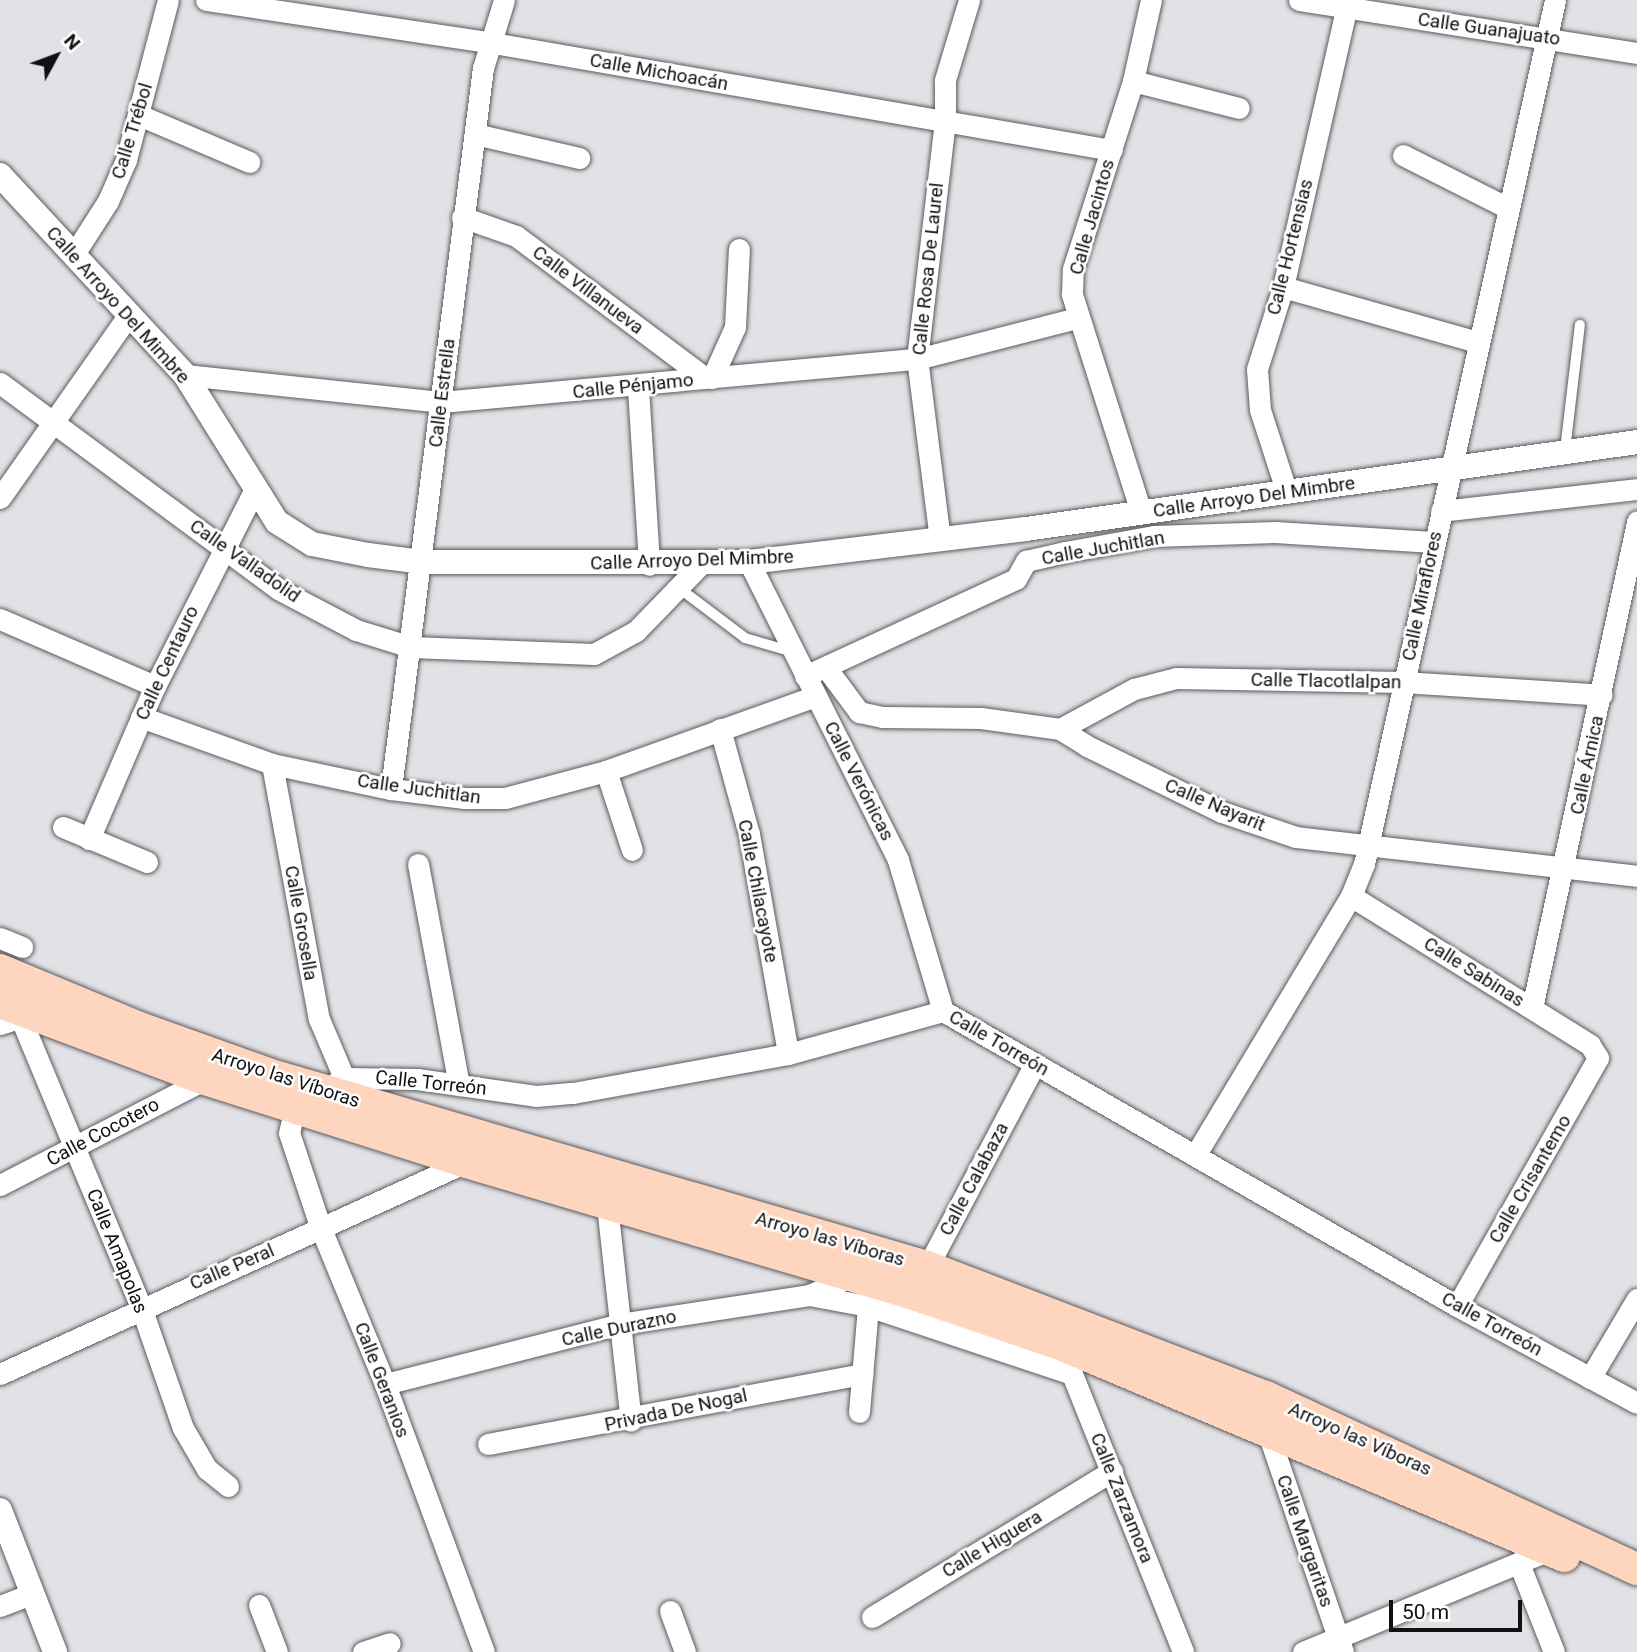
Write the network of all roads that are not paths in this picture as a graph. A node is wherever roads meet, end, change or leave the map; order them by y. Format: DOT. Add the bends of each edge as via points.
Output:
graph roads {
  1 [pos="168,0"];
  2 [pos="206,0"];
  3 [pos="504,0"];
  4 [pos="969,0"];
  5 [pos="1151,0"];
  6 [pos="1299,0"];
  7 [pos="1555,0"];
  8 [pos="1347,4"];
  9 [pos="1547,36"];
  10 [pos="494,43"];
  11 [pos="1637,53"];
  12 [pos="1133,81"];
  13 [pos="1239,108"];
  14 [pos="139,115"];
  15 [pos="945,120"];
  16 [pos="475,134"];
  17 [pos="1112,150"];
  18 [pos="1403,155"];
  19 [pos="579,158"];
  20 [pos="249,162"];
  21 [pos="0,175"];
  22 [pos="1506,206"];
  23 [pos="462,217"];
  24 [pos="739,249"];
  25 [pos="74,254"];
  26 [pos="1283,287"];
  27 [pos="130,313"];
  28 [pos="1077,318"];
  29 [pos="1580,325"];
  30 [pos="1478,342"];
  31 [pos="917,359"];
  32 [pos="185,375"];
  33 [pos="709,378"];
  34 [pos="0,383"];
  35 [pos="638,388"];
  36 [pos="441,402"];
  37 [pos="51,421"];
  38 [pos="1637,442"];
  39 [pos="1565,450"];
  40 [pos="1452,469"];
  41 [pos="1637,489"];
  42 [pos="254,491"];
  43 [pos="1287,492"];
  44 [pos="0,498"];
  45 [pos="1441,511"];
  46 [pos="1142,512"];
  47 [pos="1107,518"];
  48 [pos="1637,521"];
  49 [pos="1026,529"];
  50 [pos="940,540"];
  51 [pos="1433,542"];
  52 [pos="1110,543"];
  53 [pos="222,547"];
  54 [pos="422,562"];
  55 [pos="749,562"];
  56 [pos="1026,562"];
  57 [pos="701,564"];
  58 [pos="649,565"];
  59 [pos="679,588"];
  60 [pos="0,619"];
  61 [pos="411,646"];
  62 [pos="794,652"];
  63 [pos="827,669"];
  64 [pos="805,676"];
  65 [pos="1403,682"];
  66 [pos="155,686"];
  67 [pos="1602,695"];
  68 [pos="816,696"];
  69 [pos="141,717"];
  70 [pos="720,729"];
  71 [pos="1060,729"];
  72 [pos="272,764"];
  73 [pos="606,771"];
  74 [pos="391,789"];
  75 [pos="63,827"];
  76 [pos="89,838"];
  77 [pos="1365,846"];
  78 [pos="632,849"];
  79 [pos="146,862"];
  80 [pos="418,864"];
  81 [pos="1564,869"];
  82 [pos="1637,876"];
  83 [pos="1351,896"];
  84 [pos="0,938"];
  85 [pos="22,947"];
  86 [pos="0,970"];
  87 [pos="1532,1008"];
  88 [pos="943,1011"];
  89 [pos="9,1012"];
  90 [pos="1596,1051"];
  91 [pos="788,1054"];
  92 [pos="1035,1064"];
  93 [pos="205,1079"];
  94 [pos="459,1085"];
  95 [pos="320,1092"];
  96 [pos="75,1147"];
  97 [pos="1196,1154"];
  98 [pos="466,1163"];
  99 [pos="0,1185"];
  100 [pos="607,1205"];
  101 [pos="321,1229"];
  102 [pos="852,1276"];
  103 [pos="920,1281"];
  104 [pos="809,1295"];
  105 [pos="1637,1299"];
  106 [pos="868,1306"];
  107 [pos="1457,1306"];
  108 [pos="141,1307"];
  109 [pos="620,1324"];
  110 [pos="1064,1359"];
  111 [pos="0,1374"];
  112 [pos="863,1374"];
  113 [pos="1590,1378"];
  114 [pos="385,1384"];
  115 [pos="1637,1403"];
  116 [pos="859,1412"];
  117 [pos="631,1421"];
  118 [pos="1267,1430"];
  119 [pos="488,1444"];
  120 [pos="1112,1471"];
  121 [pos="228,1486"];
  122 [pos="0,1510"];
  123 [pos="1563,1544"];
  124 [pos="1520,1566"];
  125 [pos="1637,1569"];
  126 [pos="1637,1591"];
  127 [pos="32,1594"];
  128 [pos="259,1605"];
  129 [pos="0,1606"];
  130 [pos="670,1611"];
  131 [pos="872,1616"];
  132 [pos="390,1643"];
  133 [pos="1341,1644"];
  134 [pos="55,1652"];
  135 [pos="277,1652"];
  136 [pos="363,1652"];
  137 [pos="484,1652"];
  138 [pos="685,1652"];
  139 [pos="1183,1652"];
  140 [pos="1303,1652"];
  141 [pos="1554,1652"];
  1 -- 14 [label="street, Calle Trébol"];
  2 -- 10 [label="street, Calle Michoacán"];
  3 -- 10 [label="street, Calle Estrella"];
  4 -- 15 [label="street, Calle Rosa De Laurel" via="945,80"];
  5 -- 12 [label="street, Calle Jacintos"];
  6 -- 8 [label="street, Calle Guanajuato"];
  7 -- 9 [label="street, Calle Miraflores"];
  8 -- 9 [label="street, Calle Guanajuato"];
  8 -- 26 [label="street, Calle Hortensias"];
  9 -- 11 [label="street, Calle Guanajuato"];
  9 -- 22 [label="street, Calle Miraflores"];
  10 -- 15 [label="street, Calle Michoacán"];
  10 -- 16 [label="street, Calle Estrella" via="483,68"];
  12 -- 13 [label="street"];
  12 -- 17 [label="street, Calle Jacintos"];
  14 -- 20 [label="street"];
  14 -- 25 [label="street, Calle Trébol" via="113,191"];
  15 -- 17 [label="street, Calle Michoacán"];
  15 -- 31 [label="street, Calle Rosa De Laurel"];
  16 -- 19 [label="street"];
  16 -- 23 [label="street, Calle Estrella"];
  17 -- 28 [label="street, Calle Jacintos" via="1073,269"];
  18 -- 22 [label="street"];
  21 -- 25 [label="street, Calle Arroyo Del Mimbre"];
  22 -- 30 [label="street, Calle Miraflores"];
  23 -- 33 [label="street, Calle Villanueva" via="516,236"];
  23 -- 36 [label="street, Calle Estrella"];
  24 -- 33 [label="street" via="735,327"];
  25 -- 27 [label="street, Calle Arroyo Del Mimbre"];
  26 -- 30 [label="street"];
  26 -- 43 [label="street, Calle Hortensias" via="1262,349 1257,391"];
  27 -- 32 [label="street, Calle Arroyo Del Mimbre"];
  27 -- 37 [label="street"];
  28 -- 31 [label="street, Calle Pénjamo"];
  28 -- 46 [label="street, Calle Jacintos"];
  29 -- 39 [label="lane"];
  30 -- 40 [label="street, Calle Miraflores"];
  31 -- 33 [label="street, Calle Pénjamo"];
  31 -- 50 [label="street, Calle Rosa De Laurel"];
  32 -- 36 [label="street, Calle Pénjamo"];
  32 -- 42 [label="street, Calle Arroyo Del Mimbre"];
  33 -- 35 [label="street, Calle Pénjamo"];
  34 -- 37 [label="street, Calle Valladolid"];
  35 -- 36 [label="street, Calle Pénjamo"];
  35 -- 58 [label="street"];
  36 -- 54 [label="street, Calle Estrella"];
  37 -- 44 [label="street"];
  37 -- 53 [label="street, Calle Valladolid"];
  38 -- 39 [label="street, Calle Arroyo Del Mimbre"];
  39 -- 40 [label="street, Calle Arroyo Del Mimbre"];
  40 -- 43 [label="street, Calle Arroyo Del Mimbre"];
  40 -- 45 [label="street, Calle Miraflores"];
  41 -- 45 [label="street"];
  42 -- 53 [label="street, Calle Centauro"];
  42 -- 54 [label="street, Calle Arroyo Del Mimbre" via="277,522 312,544"];
  43 -- 46 [label="street, Calle Arroyo Del Mimbre"];
  45 -- 51 [label="street, Calle Miraflores"];
  46 -- 47 [label="street, Calle Arroyo Del Mimbre"];
  47 -- 49 [label="street, Calle Arroyo Del Mimbre"];
  47 -- 52 [label="street"];
  48 -- 67 [label="street, Calle Árnica"];
  49 -- 50 [label="street, Calle Arroyo Del Mimbre"];
  49 -- 56 [label="street"];
  50 -- 55 [label="street, Calle Arroyo Del Mimbre"];
  51 -- 52 [label="street, Calle Juchitlan" via="1275,532 1154,536"];
  51 -- 65 [label="street, Calle Miraflores"];
  52 -- 56 [label="street, Calle Juchitlan"];
  53 -- 61 [label="street, Calle Valladolid" via="278,589 356,630"];
  53 -- 66 [label="street, Calle Centauro"];
  54 -- 58 [label="street, Calle Arroyo Del Mimbre"];
  54 -- 61 [label="street, Calle Estrella"];
  55 -- 57 [label="street, Calle Arroyo Del Mimbre"];
  55 -- 62 [label="street, Calle Verónicas"];
  56 -- 63 [label="street, Calle Juchitlan" via="1016,579"];
  57 -- 58 [label="street, Calle Arroyo Del Mimbre"];
  57 -- 59 [label="street, Calle Valladolid"];
  59 -- 61 [label="street, Calle Valladolid" via="636,631 594,653"];
  59 -- 62 [label="lane" via="745,638"];
  60 -- 66 [label="street"];
  61 -- 74 [label="street, Calle Estrella"];
  62 -- 64 [label="street, Calle Verónicas"];
  63 -- 64 [label="street, Calle Juchitlan"];
  63 -- 71 [label="street, Calle Nayarit" via="859,712 882,717 993,719"];
  64 -- 68 [label="street, Calle Verónicas"];
  65 -- 67 [label="street, Calle Tlacotlalpan"];
  65 -- 71 [label="street, Calle Tlacotlalpan" via="1175,678 1134,689"];
  65 -- 77 [label="street, Calle Miraflores"];
  66 -- 69 [label="street, Calle Centauro"];
  67 -- 81 [label="street, Calle Árnica"];
  68 -- 70 [label="street, Calle Juchitlan"];
  68 -- 88 [label="street, Calle Verónicas" via="898,860"];
  69 -- 72 [label="street, Calle Juchitlan"];
  69 -- 76 [label="street, Calle Centauro"];
  70 -- 73 [label="street, Calle Juchitlan"];
  70 -- 91 [label="street, Calle Chilacayote" via="749,834"];
  71 -- 77 [label="street, Calle Nayarit" via="1222,812 1296,837"];
  72 -- 74 [label="street, Calle Juchitlan"];
  72 -- 95 [label="street, Calle Grosella" via="319,1019"];
  73 -- 74 [label="street, Calle Juchitlan" via="505,798 464,799"];
  73 -- 78 [label="street"];
  75 -- 76 [label="street"];
  76 -- 79 [label="street"];
  77 -- 81 [label="street, Calle Nayarit"];
  77 -- 83 [label="street, Calle Miraflores" via="1364,864"];
  80 -- 94 [label="street"];
  81 -- 82 [label="street, Calle Nayarit"];
  81 -- 87 [label="street, Calle Árnica"];
  83 -- 87 [label="street, Calle Sabinas"];
  83 -- 97 [label="street, Calle Miraflores"];
  84 -- 85 [label="street"];
  86 -- 95 [label="main road, Arroyo las Víboras" via="137,1027"];
  87 -- 90 [label="street, Calle Sabinas"];
  88 -- 91 [label="street, Calle Torreón"];
  88 -- 92 [label="street, Calle Torreón"];
  89 -- 93 [label="main road, Arroyo las Víboras"];
  89 -- 96 [label="street, Calle Amapolas"];
  90 -- 107 [label="street, Calle Crisantemo" via="1596,1065"];
  91 -- 94 [label="street, Calle Torreón" via="573,1093 536,1096"];
  92 -- 97 [label="street, Calle Torreón"];
  92 -- 103 [label="street, Calle Calabaza"];
  93 -- 95 [label="main road, Arroyo las Víboras"];
  93 -- 96 [label="street, Calle Cocotero"];
  94 -- 95 [label="street, Calle Torreón" via="366,1075"];
  95 -- 98 [label="main road, Arroyo las Víboras"];
  95 -- 101 [label="street, Calle Geranios" via="289,1133"];
  95 -- 103 [label="main road, Arroyo las Víboras"];
  96 -- 99 [label="street, Calle Cocotero"];
  96 -- 108 [label="street, Calle Amapolas"];
  97 -- 107 [label="street, Calle Torreón"];
  98 -- 100 [label="main road, Arroyo las Víboras"];
  98 -- 101 [label="street, Calle Peral"];
  100 -- 102 [label="main road, Arroyo las Víboras"];
  100 -- 109 [label="street"];
  101 -- 108 [label="street, Calle Peral"];
  101 -- 114 [label="street, Calle Geranios"];
  102 -- 103 [label="main road, Arroyo las Víboras"];
  102 -- 104 [label="street, Calle Durazno"];
  103 -- 110 [label="main road, Arroyo las Víboras"];
  103 -- 123 [label="main road, Arroyo las Víboras" via="1266,1397"];
  104 -- 106 [label="street"];
  104 -- 109 [label="street, Calle Durazno"];
  105 -- 113 [label="street"];
  106 -- 110 [label="street"];
  106 -- 112 [label="street"];
  107 -- 113 [label="street, Calle Torreón"];
  108 -- 111 [label="street, Calle Peral"];
  108 -- 121 [label="street, Calle Amapolas" via="183,1428 207,1469"];
  109 -- 114 [label="street, Calle Durazno"];
  109 -- 117 [label="street"];
  110 -- 118 [label="main road, Arroyo las Víboras"];
  110 -- 120 [label="street, Calle Zarzamora"];
  112 -- 116 [label="street"];
  112 -- 117 [label="street, Privada De Nogal"];
  113 -- 115 [label="street, Calle Torreón"];
  114 -- 137 [label="street, Calle Geranios"];
  117 -- 119 [label="street, Privada De Nogal"];
  118 -- 123 [label="main road, Arroyo las Víboras"];
  118 -- 133 [label="street, Calle Margaritas"];
  120 -- 131 [label="street, Calle Higuera"];
  120 -- 139 [label="street, Calle Zarzamora"];
  122 -- 127 [label="street"];
  123 -- 124 [label="street"];
  123 -- 125 [label="main road, Arroyo las Víboras"];
  123 -- 126 [label="main road, Arroyo las Víboras"];
  124 -- 133 [label="street"];
  124 -- 141 [label="street"];
  127 -- 129 [label="street"];
  127 -- 134 [label="street"];
  128 -- 135 [label="street"];
  130 -- 138 [label="street"];
  132 -- 136 [label="street"];
  133 -- 140 [label="street"];
}
